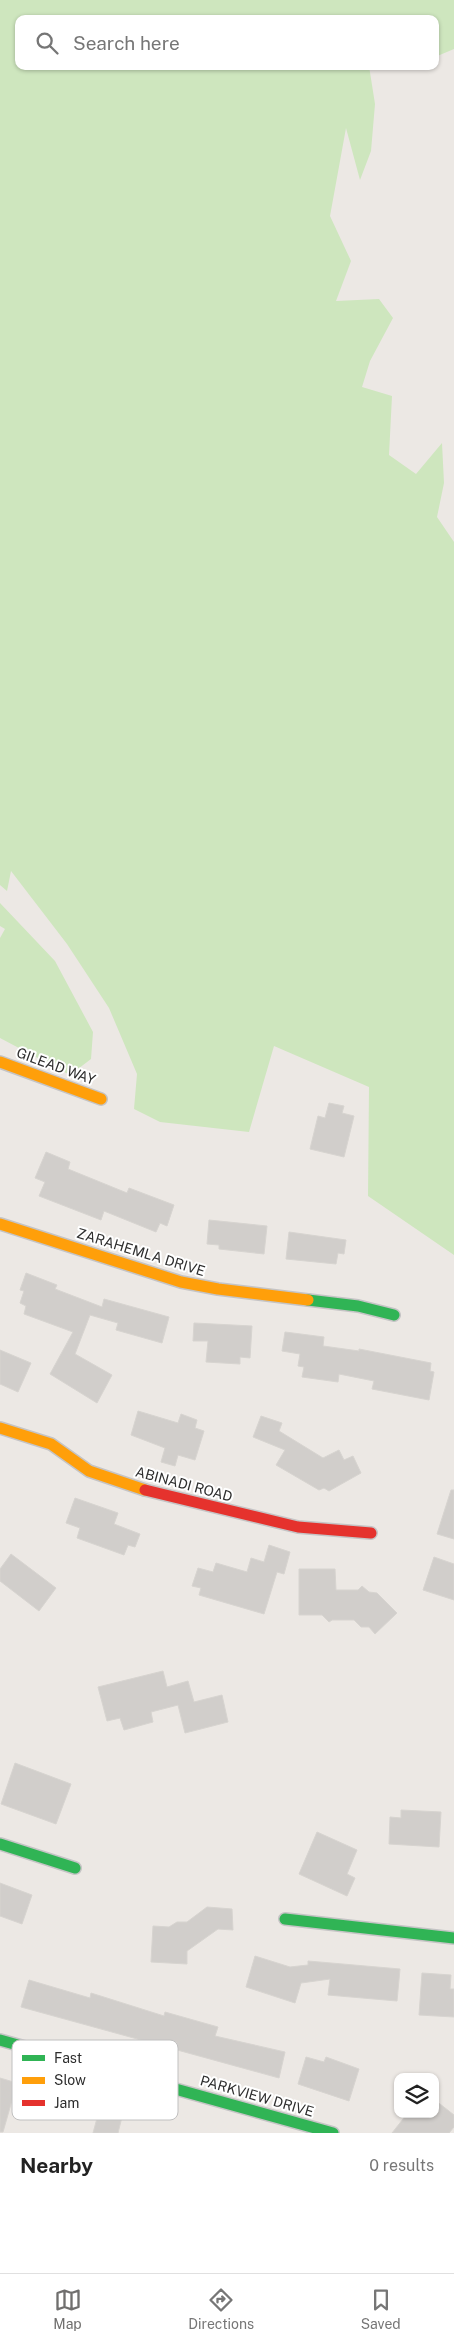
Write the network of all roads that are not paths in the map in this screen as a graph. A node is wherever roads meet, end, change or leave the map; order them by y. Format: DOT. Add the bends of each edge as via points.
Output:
graph roads {
  1 [pos="0,1062"];
  2 [pos="101,1099"];
  3 [pos="0,1224"];
  4 [pos="394,1315"];
  5 [pos="0,1428"];
  6 [pos="371,1533"];
  7 [pos="0,1844"];
  8 [pos="75,1868"];
  9 [pos="285,1919"];
  10 [pos="454,1938"];
  11 [pos="178,2090"];
  12 [pos="333,2133"];
  1 -- 2 [label="street, GILEAD WAY"];
  3 -- 4 [label="street, ZARAHEMLA DRIVE" via="181,1282 358,1306"];
  5 -- 6 [label="street, ABINADI ROAD" via="51,1444 89,1471 160,1495 298,1527"];
  7 -- 8 [label="street"];
  9 -- 10 [label="street"];
  11 -- 12 [label="street, PARKVIEW DRIVE"];
}
